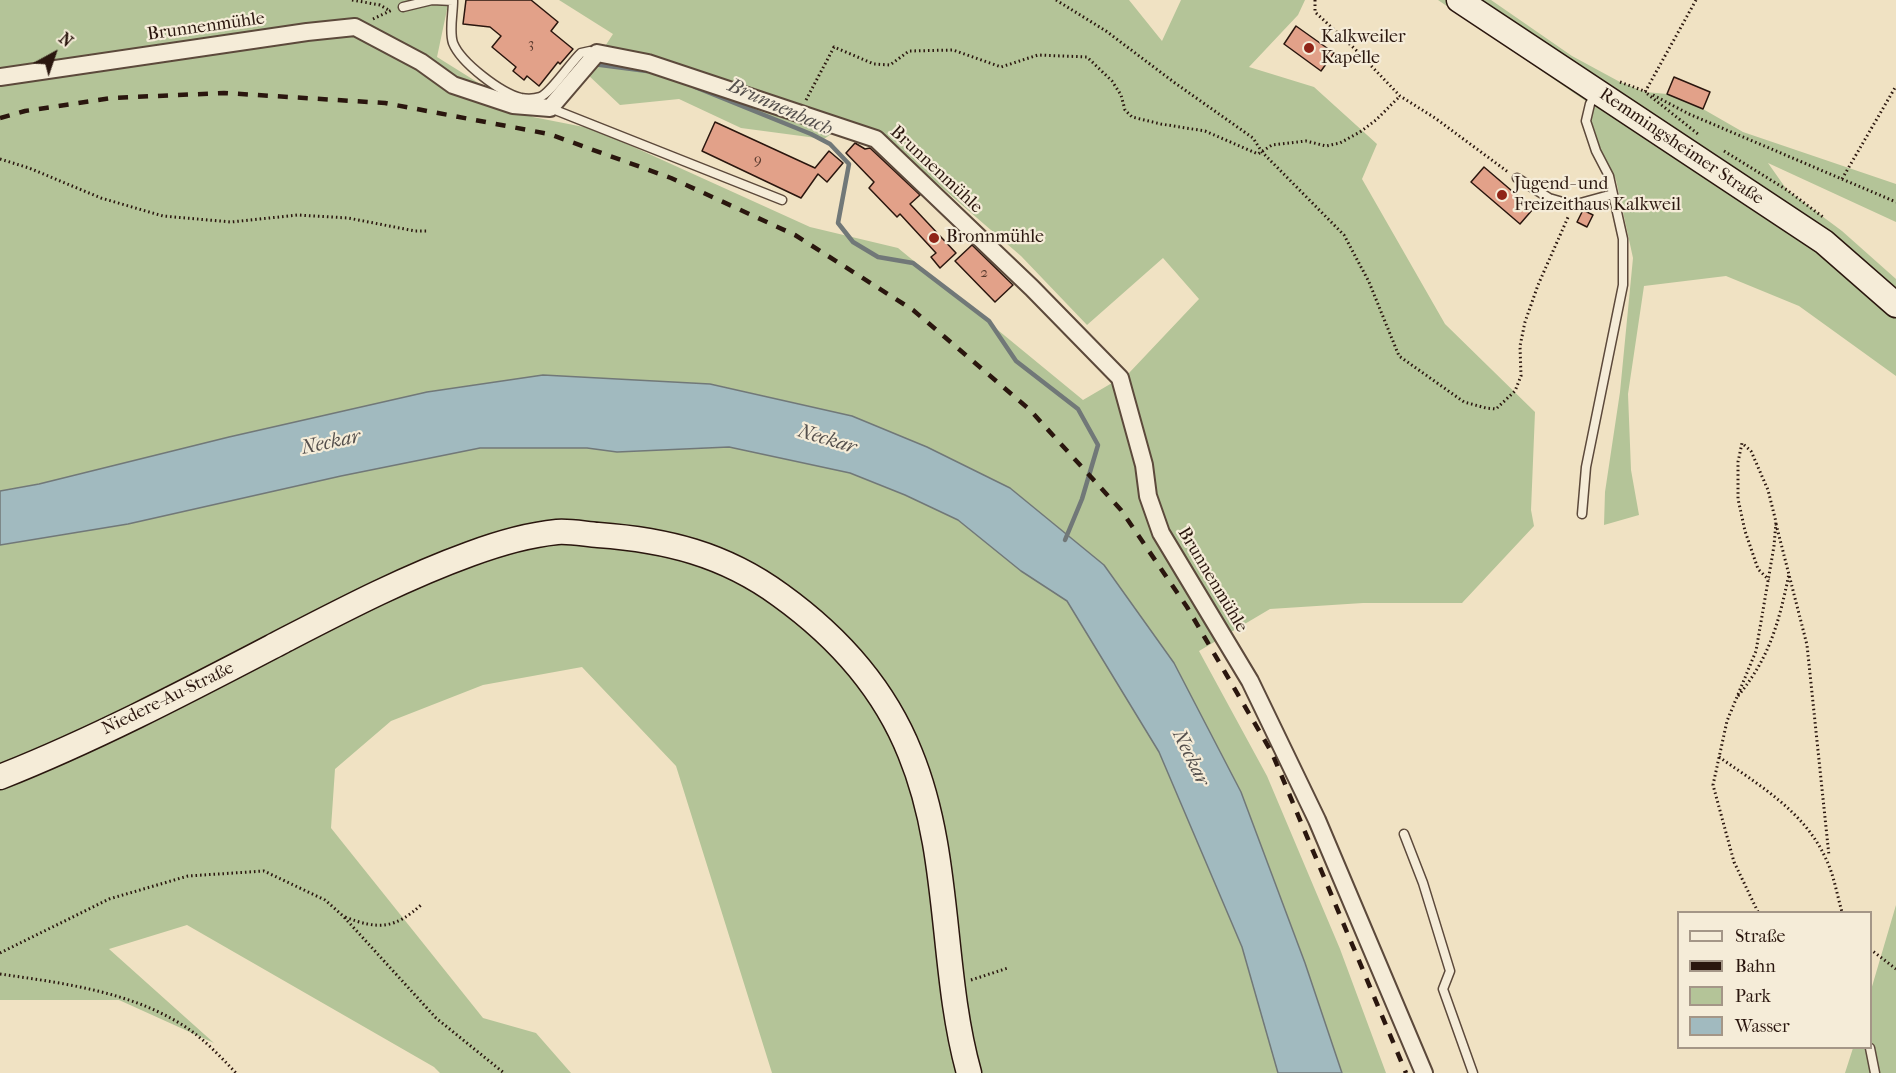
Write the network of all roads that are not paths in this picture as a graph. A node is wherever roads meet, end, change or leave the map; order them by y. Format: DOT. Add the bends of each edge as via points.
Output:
graph roads {
  1 [pos="1459,0"];
  2 [pos="403,7"];
  3 [pos="597,53"];
  4 [pos="0,77"];
  5 [pos="1597,91"];
  6 [pos="550,108"];
  7 [pos="1517,178"];
  8 [pos="1613,194"];
  9 [pos="782,200"];
  10 [pos="1896,305"];
  11 [pos="1582,514"];
  12 [pos="0,777"];
  13 [pos="1404,834"];
  14 [pos="1870,1049"];
  15 [pos="969,1073"];
  16 [pos="1424,1073"];
  17 [pos="1473,1073"];
  18 [pos="1875,1073"];
  1 -- 5 [label="main road, Remmingsheimer Straße"];
  2 -- 3 [label="lane" via="432,0 453,1 452,38 458,52 503,90 522,99 544,95 581,53"];
  3 -- 6 [label="street"];
  3 -- 16 [label="street, Brunnenmühle" via="648,63 876,139 1120,378 1144,465 1148,496 1161,533 1250,681 1317,820"];
  4 -- 6 [label="street, Brunnenmühle" via="355,27 453,85 513,105"];
  5 -- 8 [label="lane" via="1586,121"];
  5 -- 10 [label="main road, Remmingsheimer Straße" via="1824,242"];
  6 -- 9 [label="lane"];
  7 -- 8 [label="lane" via="1549,198 1573,205"];
  8 -- 11 [label="lane" via="1623,239 1623,285 1586,466"];
  12 -- 15 [label="main road, Niedere-Au-Straße" via="181,695 413,576 502,543 558,532 644,539 688,549 744,572 806,613 858,666 894,719 911,754 933,832 951,983"];
  13 -- 17 [label="lane" via="1424,883 1450,971 1443,989"];
  14 -- 18 [label="lane"];
}
